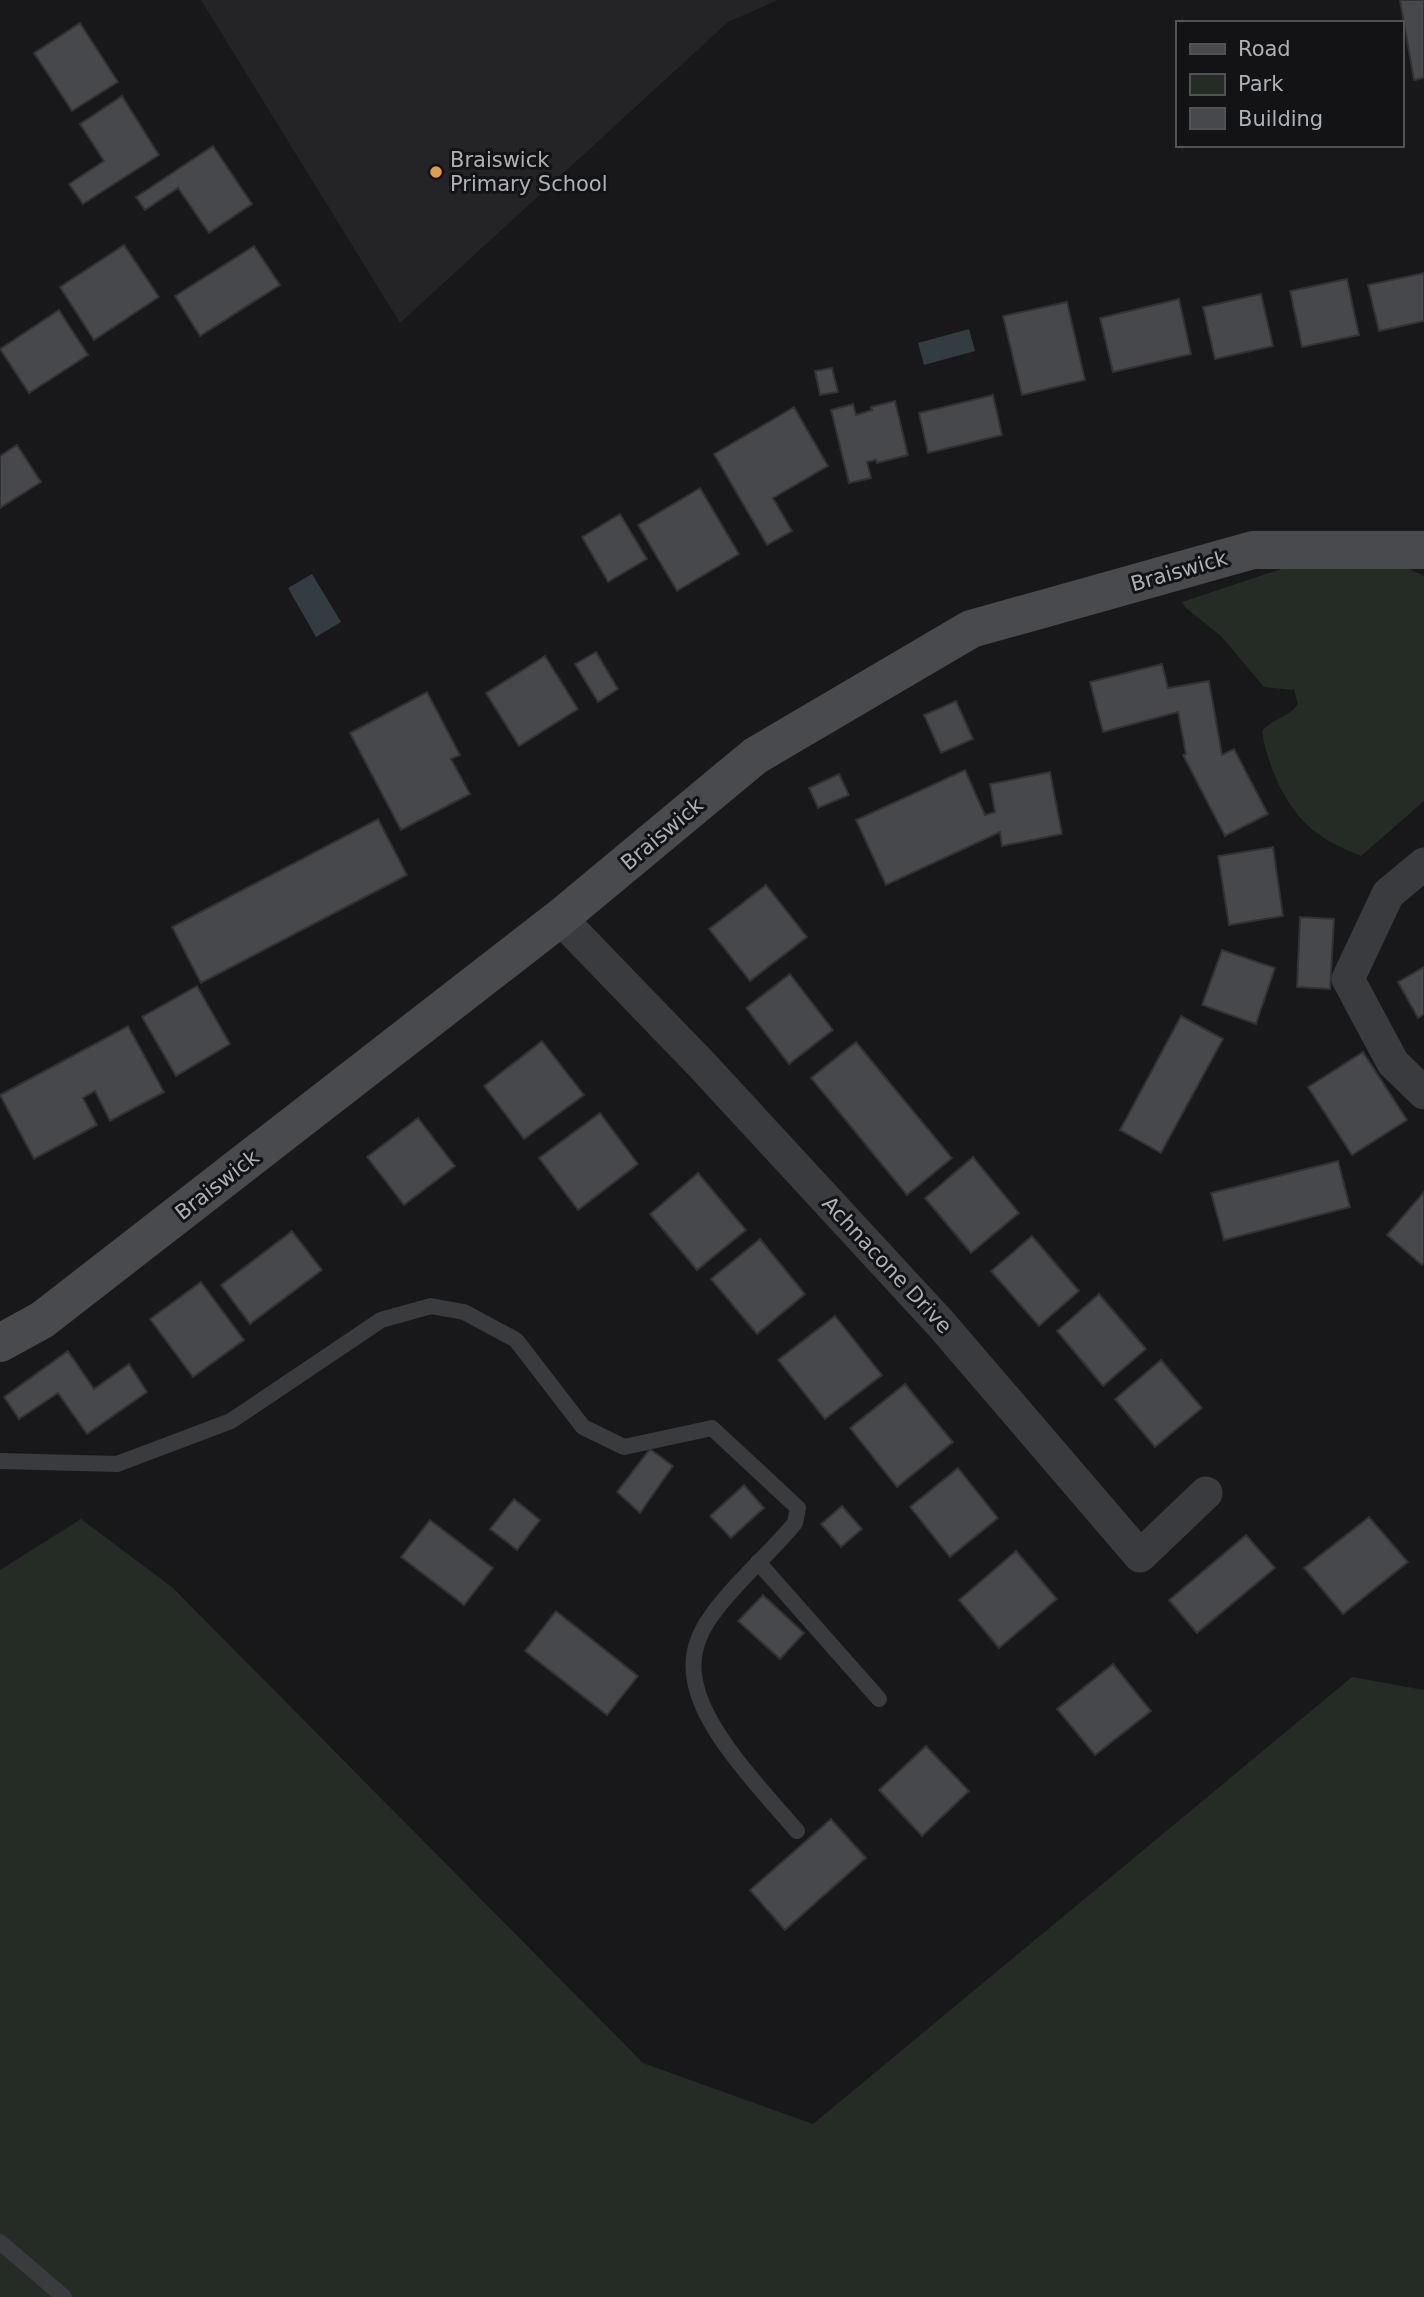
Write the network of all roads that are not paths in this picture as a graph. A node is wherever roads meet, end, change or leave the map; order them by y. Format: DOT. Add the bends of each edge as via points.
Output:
graph roads {
  1 [pos="1424,550"];
  2 [pos="1424,864"];
  3 [pos="560,918"];
  4 [pos="1424,1093"];
  5 [pos="0,1343"];
  6 [pos="0,1461"];
  7 [pos="1206,1493"];
  8 [pos="758,1562"];
  9 [pos="879,1699"];
  10 [pos="797,1831"];
  11 [pos="0,2242"];
  12 [pos="64,2297"];
  1 -- 3 [label="main road, Braiswick" via="1253,551 971,629 755,756"];
  2 -- 4 [label="street" via="1388,894 1348,979 1394,1063"];
  3 -- 5 [label="main road, Braiswick" via="42,1320"];
  3 -- 7 [label="street, Achnacone Drive" via="942,1324 1140,1556"];
  6 -- 8 [label="lane" via="117,1464 231,1421 381,1320 431,1306 464,1312 516,1339 583,1427 624,1447 712,1428 798,1508 795,1523"];
  8 -- 9 [label="lane"];
  8 -- 10 [label="lane" via="727,1595 698,1639 695,1680 720,1736"];
  11 -- 12 [label="lane"];
}
